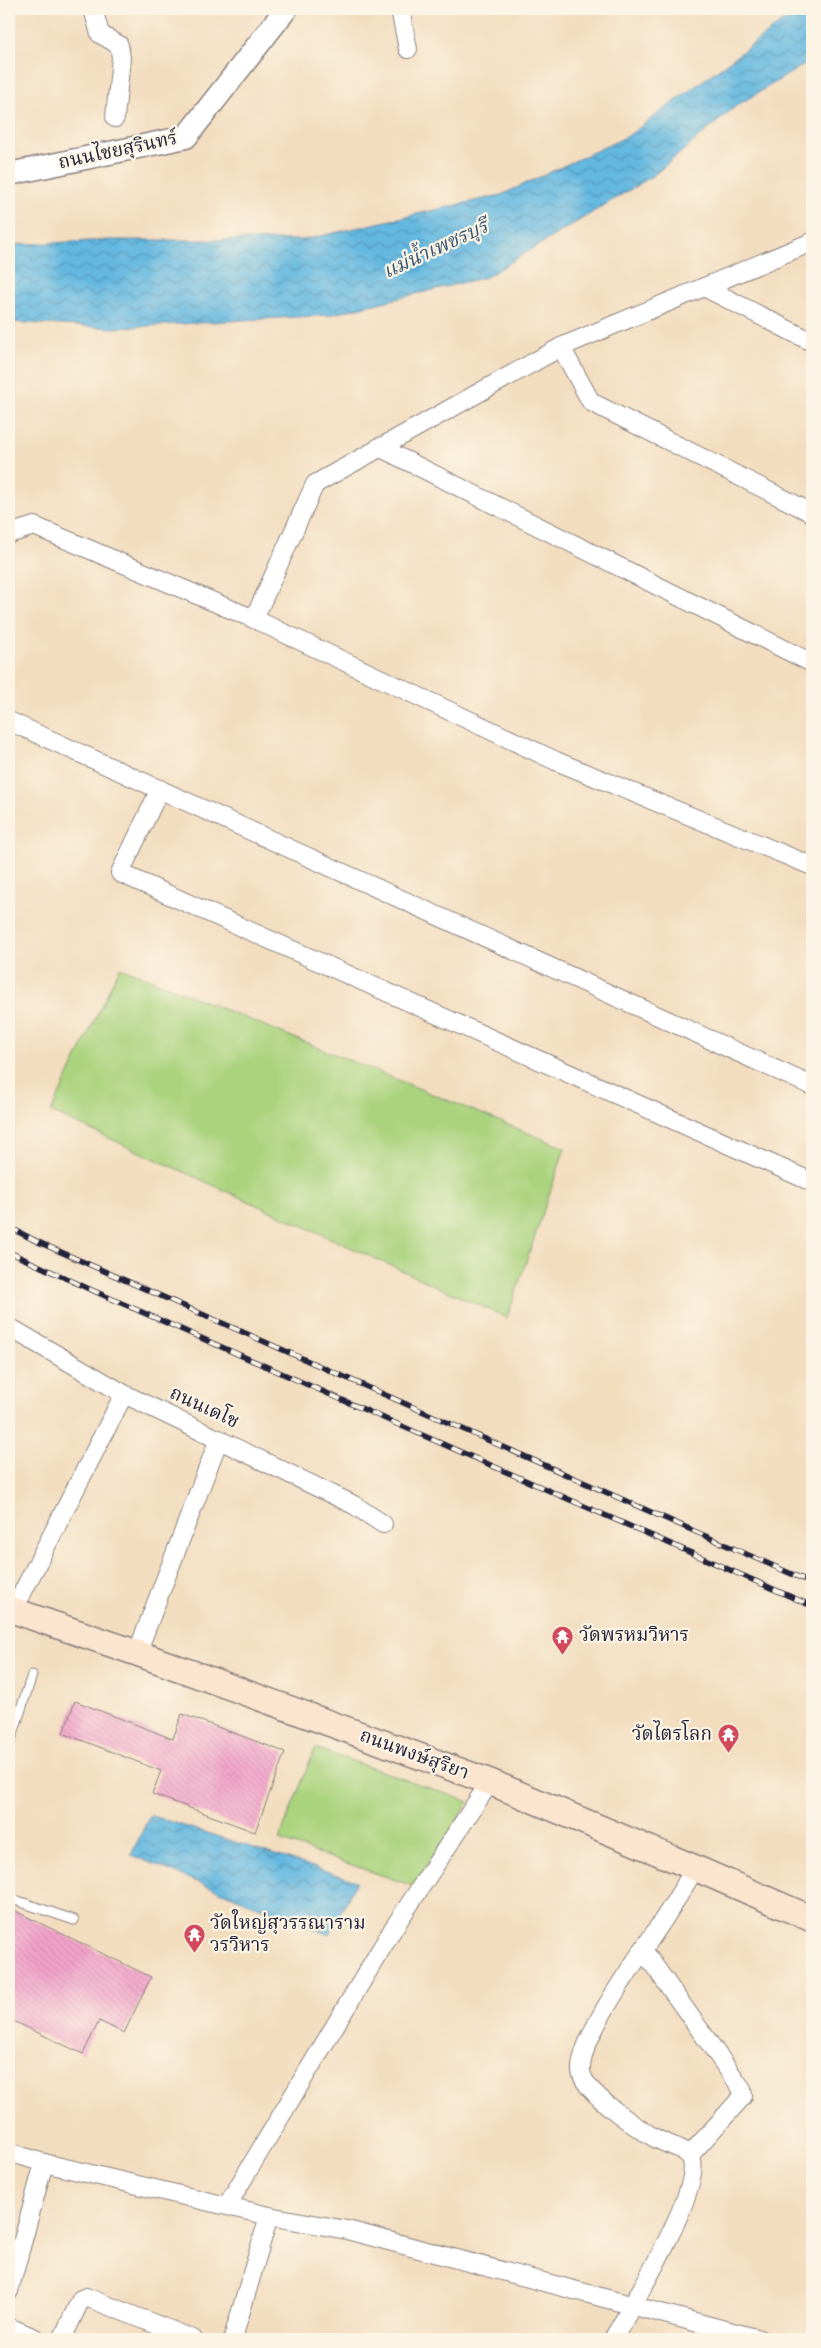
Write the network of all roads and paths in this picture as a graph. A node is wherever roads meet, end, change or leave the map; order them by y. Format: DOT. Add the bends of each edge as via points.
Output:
graph roads {
  1 [pos="92,9"];
  2 [pos="286,9"];
  3 [pos="400,9"];
  4 [pos="408,49"];
  5 [pos="115,118"];
  6 [pos="9,174"];
  7 [pos="812,242"];
  8 [pos="704,287"];
  9 [pos="812,342"];
  10 [pos="560,347"];
  11 [pos="379,447"];
  12 [pos="812,513"];
  13 [pos="9,534"];
  14 [pos="254,619"];
  15 [pos="812,663"];
  16 [pos="9,720"];
  17 [pos="160,789"];
  18 [pos="812,866"];
  19 [pos="812,1086"];
  20 [pos="812,1182"];
  21 [pos="9,1327"];
  22 [pos="124,1394"];
  23 [pos="219,1438"];
  24 [pos="383,1524"];
  25 [pos="11,1610"];
  26 [pos="137,1653"];
  27 [pos="32,1675"];
  28 [pos="9,1746"];
  29 [pos="490,1782"];
  30 [pos="695,1868"];
  31 [pos="9,1898"];
  32 [pos="812,1919"];
  33 [pos="74,1920"];
  34 [pos="643,1950"];
  35 [pos="9,2152"];
  36 [pos="690,2155"];
  37 [pos="44,2163"];
  38 [pos="228,2204"];
  39 [pos="269,2216"];
  40 [pos="9,2291"];
  41 [pos="632,2305"];
  42 [pos="9,2326"];
  43 [pos="37,2339"];
  44 [pos="62,2339"];
  45 [pos="193,2339"];
  46 [pos="234,2339"];
  47 [pos="612,2339"];
  48 [pos="760,2339"];
  1 -- 5 [label="street" via="100,34 119,45 121,58"];
  2 -- 6 [label="street, ถนนไชยสุรินทร์" via="186,137"];
  3 -- 4 [label="street"];
  7 -- 8 [label="street"];
  8 -- 9 [label="street"];
  8 -- 10 [label="street"];
  10 -- 11 [label="street"];
  10 -- 12 [label="street" via="591,402"];
  11 -- 14 [label="street" via="314,484"];
  11 -- 15 [label="street"];
  13 -- 14 [label="street" via="34,526"];
  14 -- 18 [label="street" via="556,761"];
  16 -- 17 [label="street"];
  17 -- 19 [label="street"];
  17 -- 20 [label="street" via="120,872"];
  21 -- 22 [label="street, ถนนเดโช"];
  22 -- 23 [label="street, ถนนเดโช"];
  22 -- 25 [label="street"];
  23 -- 24 [label="street, ถนนเดโช" via="354,1505"];
  23 -- 26 [label="street"];
  25 -- 26 [label="main road, ถนนพงษ์สุริยา"];
  26 -- 29 [label="main road, ถนนพงษ์สุริยา"];
  27 -- 28 [label="lane"];
  29 -- 30 [label="main road, ถนนพงษ์สุริยา"];
  29 -- 38 [label="street" via="393,1929"];
  30 -- 32 [label="main road, ถนนพงษ์สุริยา"];
  30 -- 34 [label="street"];
  31 -- 33 [label="lane"];
  34 -- 36 [label="street" via="742,2089 743,2096"];
  34 -- 36 [label="street" via="607,2006 584,2057 581,2072 589,2088 620,2114 654,2137"];
  35 -- 37 [label="street"];
  36 -- 41 [label="street" via="693,2170 680,2211"];
  37 -- 38 [label="street"];
  37 -- 40 [label="street"];
  38 -- 39 [label="street"];
  39 -- 41 [label="street" via="346,2230"];
  39 -- 46 [label="street"];
  41 -- 47 [label="street"];
  41 -- 48 [label="street"];
  42 -- 43 [label="street"];
  44 -- 45 [label="street" via="81,2299 86,2297"];
}
